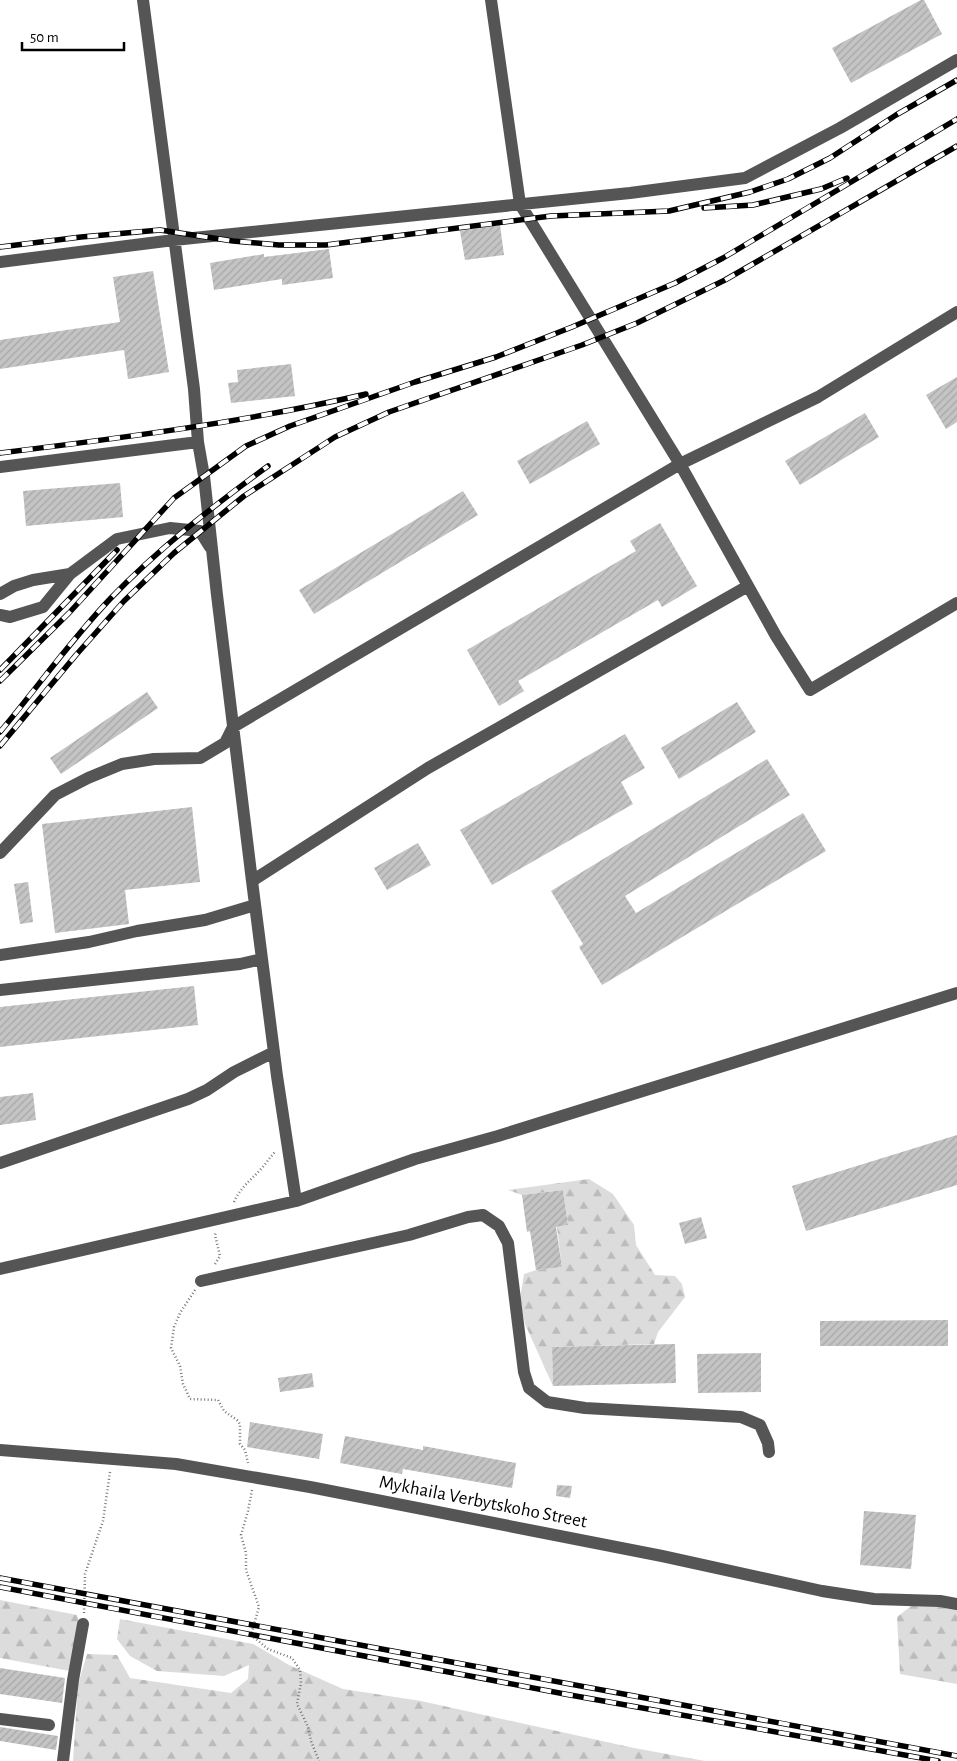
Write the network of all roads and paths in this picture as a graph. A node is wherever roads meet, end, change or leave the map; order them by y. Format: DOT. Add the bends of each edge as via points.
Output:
graph roads {
  1 [pos="144,0"];
  2 [pos="491,0"];
  3 [pos="957,60"];
  4 [pos="520,204"];
  5 [pos="174,240"];
  6 [pos="0,262"];
  7 [pos="957,312"];
  8 [pos="198,442"];
  9 [pos="680,464"];
  10 [pos="0,467"];
  11 [pos="212,549"];
  12 [pos="70,574"];
  13 [pos="748,586"];
  14 [pos="0,594"];
  15 [pos="957,603"];
  16 [pos="0,615"];
  17 [pos="233,727"];
  18 [pos="0,853"];
  19 [pos="252,881"];
  20 [pos="255,905"];
  21 [pos="0,955"];
  22 [pos="262,959"];
  23 [pos="0,990"];
  24 [pos="957,993"];
  25 [pos="274,1052"];
  26 [pos="288,1142"];
  27 [pos="0,1163"];
  28 [pos="296,1201"];
  29 [pos="225,1218"];
  30 [pos="0,1269"];
  31 [pos="201,1281"];
  32 [pos="0,1450"];
  33 [pos="769,1452"];
  34 [pos="111,1460"];
  35 [pos="251,1477"];
  36 [pos="957,1604"];
  37 [pos="83,1624"];
  38 [pos="0,1719"];
  39 [pos="49,1725"];
  40 [pos="63,1761"];
  41 [pos="319,1761"];
  1 -- 5 [label="street"];
  2 -- 4 [label="street"];
  3 -- 4 [label="street" via="840,128 745,178"];
  4 -- 5 [label="street"];
  4 -- 9 [label="street"];
  5 -- 6 [label="street"];
  5 -- 8 [label="street"];
  7 -- 9 [label="street" via="818,398"];
  8 -- 10 [label="street"];
  8 -- 11 [label="street"];
  9 -- 13 [label="street"];
  9 -- 17 [label="street"];
  11 -- 12 [label="street" via="200,530 170,528 117,539"];
  11 -- 17 [label="street"];
  12 -- 14 [label="street" via="33,580"];
  12 -- 16 [label="street" via="42,607 10,617"];
  13 -- 15 [label="street" via="810,690"];
  13 -- 19 [label="street" via="428,768"];
  17 -- 18 [label="street" via="225,743 200,758 154,759 122,764 55,795"];
  17 -- 19 [label="street"];
  19 -- 20 [label="street"];
  20 -- 21 [label="street" via="205,920"];
  20 -- 22 [label="street"];
  22 -- 23 [label="street"];
  22 -- 25 [label="street"];
  24 -- 28 [label="street" via="415,1159"];
  25 -- 26 [label="street"];
  25 -- 27 [label="street" via="188,1099"];
  26 -- 28 [label="street"];
  26 -- 29 [label="path" via="245,1184"];
  28 -- 29 [label="street"];
  29 -- 30 [label="street"];
  29 -- 31 [label="path" via="215,1235 220,1256"];
  31 -- 33 [label="street" via="409,1235 483,1215 499,1226 508,1243 524,1372 530,1388 547,1402 585,1408 741,1417 760,1425"];
  31 -- 35 [label="path" via="180,1313 171,1348 190,1399 218,1400 224,1411 240,1424 240,1444 245,1450"];
  32 -- 34 [label="street, Mykhaila Verbytskoho Street"];
  34 -- 35 [label="street, Mykhaila Verbytskoho Street" via="176,1464"];
  34 -- 37 [label="path" via="103,1521 85,1574"];
  35 -- 36 [label="street, Mykhaila Verbytskoho Street" via="662,1556 822,1591 874,1599"];
  35 -- 41 [label="path" via="253,1486 241,1535 246,1570 259,1608 251,1635 268,1649 292,1658 300,1670 297,1704"];
  37 -- 40 [label="street"];
  38 -- 39 [label="street"];
}
